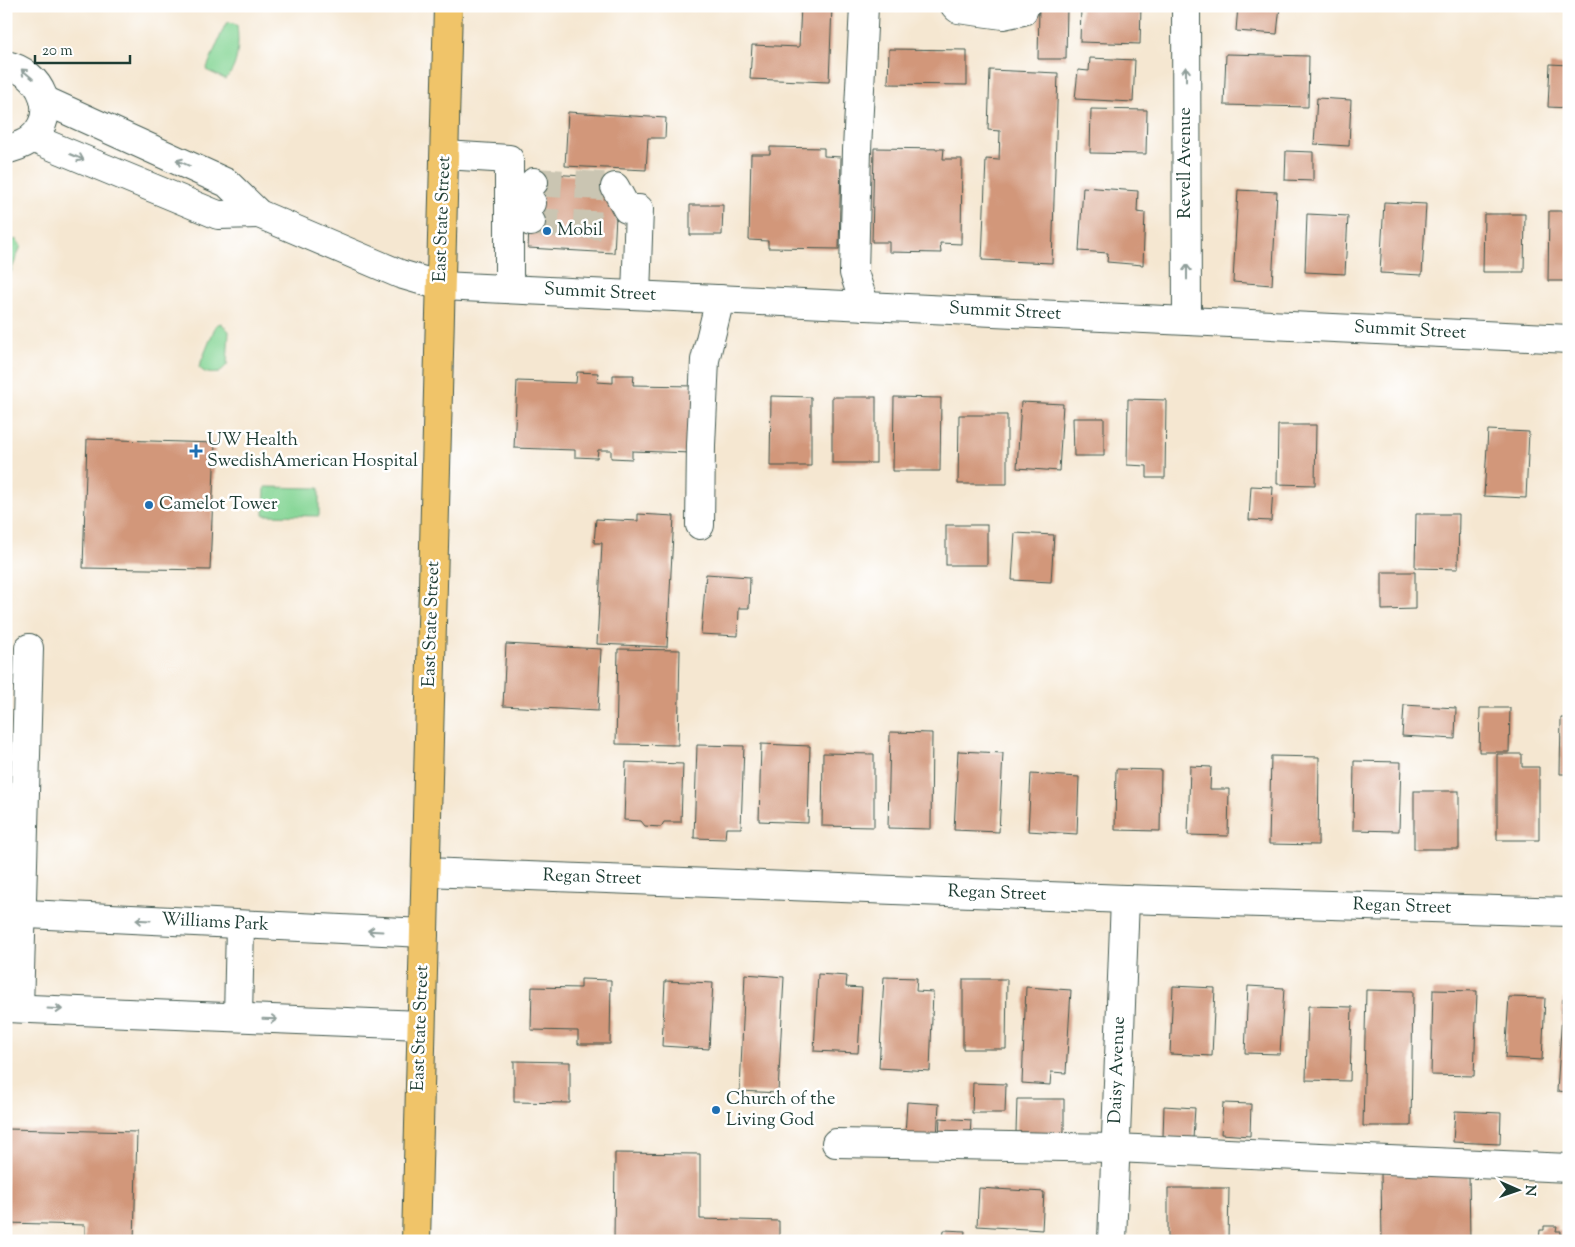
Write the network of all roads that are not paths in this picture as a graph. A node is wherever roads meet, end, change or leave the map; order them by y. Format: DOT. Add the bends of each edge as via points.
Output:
graph roads {
  1 [pos="448,6"];
  2 [pos="864,6"];
  3 [pos="955,6"];
  4 [pos="1025,6"];
  5 [pos="1186,6"];
  6 [pos="6,65"];
  7 [pos="44,100"];
  8 [pos="32,138"];
  9 [pos="6,150"];
  10 [pos="445,155"];
  11 [pos="617,207"];
  12 [pos="259,214"];
  13 [pos="441,286"];
  14 [pos="509,289"];
  15 [pos="636,295"];
  16 [pos="720,298"];
  17 [pos="865,306"];
  18 [pos="1187,320"];
  19 [pos="1569,339"];
  20 [pos="700,526"];
  21 [pos="29,648"];
  22 [pos="426,872"];
  23 [pos="1125,899"];
  24 [pos="1569,912"];
  25 [pos="14,913"];
  26 [pos="240,925"];
  27 [pos="424,933"];
  28 [pos="13,1008"];
  29 [pos="238,1017"];
  30 [pos="421,1025"];
  31 [pos="836,1143"];
  32 [pos="1116,1148"];
  33 [pos="1569,1168"];
  34 [pos="416,1241"];
  35 [pos="1112,1241"];
  1 -- 10 [label="main road, East State Street"];
  2 -- 17 [label="street" via="854,273"];
  3 -- 4 [label="street" via="1003,15 1022,11"];
  18 -- 5 [label="street, Revell Avenue, one-way"];
  7 -- 6 [label="street, one-way" via="40,87 31,76 20,68"];
  7 -- 8 [label="street" via="40,126"];
  12 -- 7 [label="street, one-way" via="227,183"];
  8 -- 9 [label="street"];
  8 -- 12 [label="street, one-way" via="218,215"];
  10 -- 13 [label="main road, East State Street"];
  10 -- 14 [label="street" via="509,159 524,202"];
  11 -- 15 [label="street" via="639,209"];
  12 -- 13 [label="street, Summit Street" via="400,274"];
  13 -- 14 [label="street, Summit Street"];
  13 -- 22 [label="main road, East State Street"];
  14 -- 15 [label="street, Summit Street"];
  15 -- 16 [label="street, Summit Street"];
  16 -- 17 [label="street, Summit Street"];
  16 -- 20 [label="street" via="706,360"];
  17 -- 18 [label="street, Summit Street"];
  18 -- 19 [label="street, Summit Street"];
  21 -- 25 [label="street"];
  22 -- 23 [label="street, Regan Street"];
  22 -- 27 [label="main road, East State Street"];
  23 -- 24 [label="street, Regan Street"];
  23 -- 32 [label="street, Daisy Avenue"];
  26 -- 25 [label="street, Williams Park, one-way"];
  25 -- 28 [label="street"];
  27 -- 26 [label="street, Williams Park, one-way"];
  26 -- 29 [label="street"];
  27 -- 30 [label="main road, East State Street"];
  28 -- 29 [label="street, one-way"];
  29 -- 30 [label="street, one-way"];
  30 -- 34 [label="main road, East State Street"];
  31 -- 32 [label="street"];
  32 -- 33 [label="street"];
  32 -- 35 [label="street, Daisy Avenue"];
}
